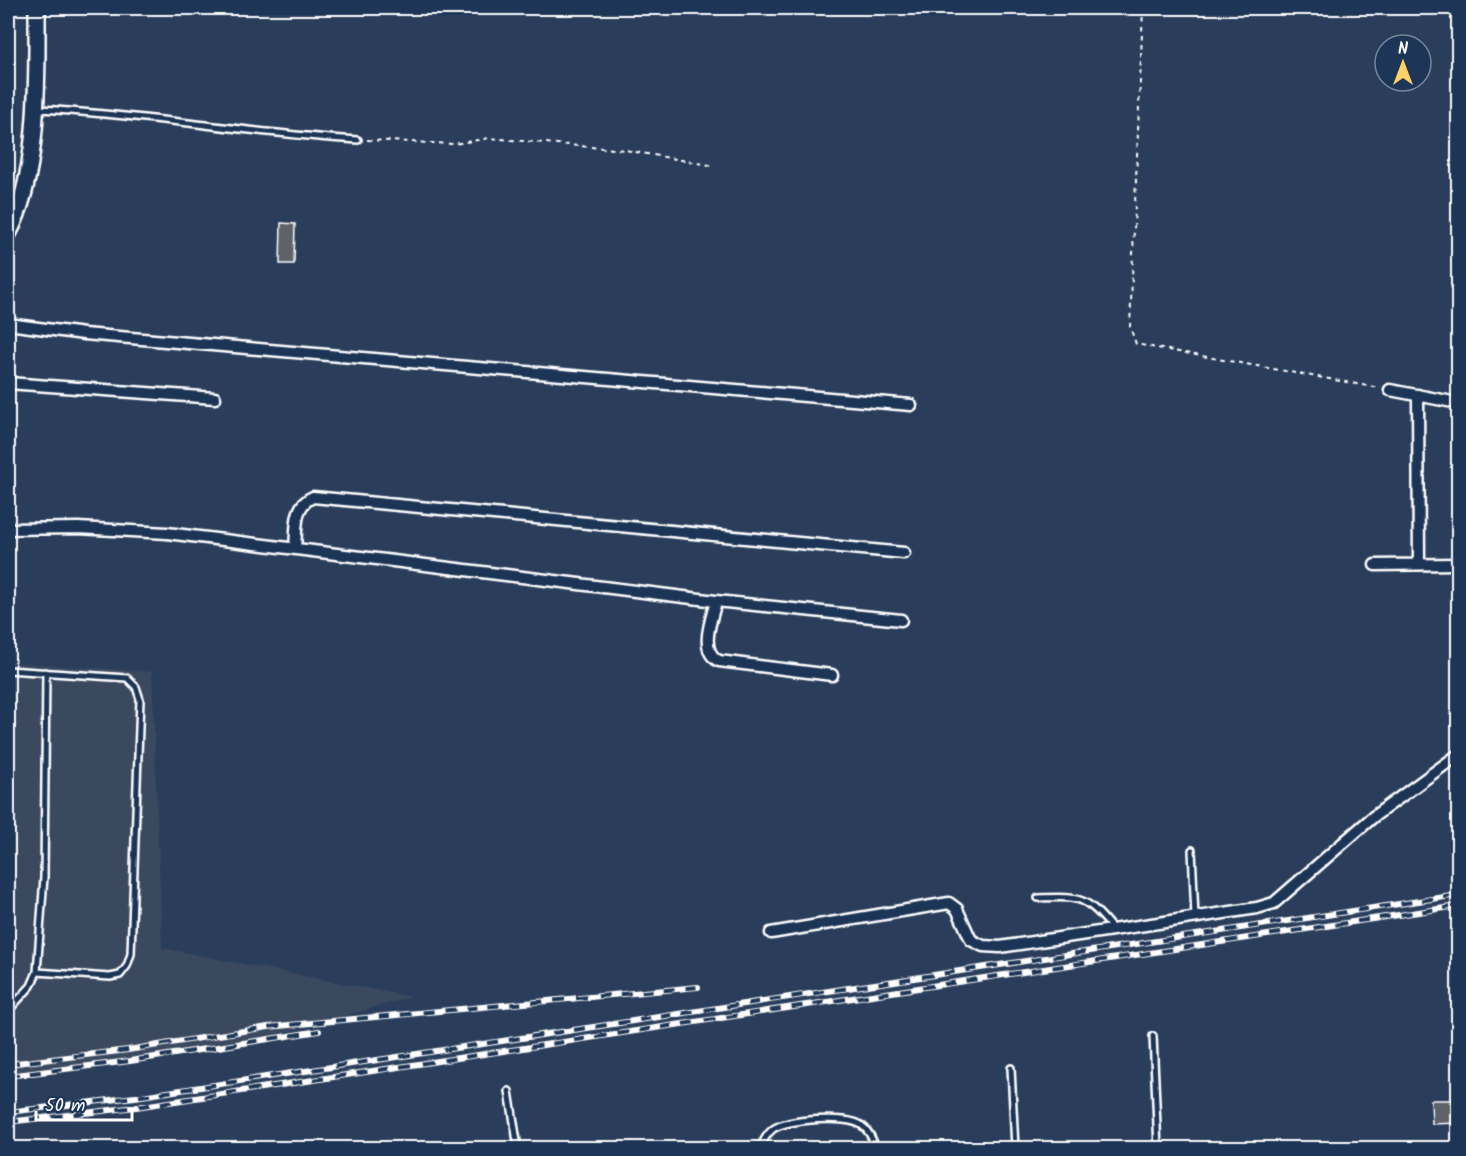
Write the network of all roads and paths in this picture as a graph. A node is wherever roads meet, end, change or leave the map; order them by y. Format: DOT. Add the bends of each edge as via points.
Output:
graph roads {
  1 [pos="37,8"];
  2 [pos="1143,8"];
  3 [pos="36,109"];
  4 [pos="358,140"];
  5 [pos="715,166"];
  6 [pos="8,234"];
  7 [pos="8,324"];
  8 [pos="8,383"];
  9 [pos="1390,390"];
  10 [pos="1418,395"];
  11 [pos="215,398"];
  12 [pos="1458,403"];
  13 [pos="911,405"];
  14 [pos="8,529"];
  15 [pos="295,548"];
  16 [pos="904,553"];
  17 [pos="1419,564"];
  18 [pos="1458,564"];
  19 [pos="1375,565"];
  20 [pos="716,601"];
  21 [pos="901,620"];
  22 [pos="8,670"];
  23 [pos="46,672"];
  24 [pos="832,675"];
  25 [pos="1458,755"];
  26 [pos="1192,850"];
  27 [pos="1038,898"];
  28 [pos="1195,916"];
  29 [pos="1112,928"];
  30 [pos="771,933"];
  31 [pos="37,972"];
  32 [pos="8,1011"];
  33 [pos="1153,1036"];
  34 [pos="1011,1068"];
  35 [pos="509,1090"];
  36 [pos="518,1149"];
  37 [pos="760,1149"];
  38 [pos="876,1149"];
  39 [pos="1015,1149"];
  40 [pos="1158,1149"];
  1 -- 3 [label="street"];
  2 -- 9 [label="path" via="1130,327 1136,344"];
  3 -- 4 [label="lane"];
  3 -- 6 [label="street" via="20,212"];
  4 -- 5 [label="path" via="454,144 489,138 625,150"];
  7 -- 13 [label="street" via="96,335"];
  8 -- 11 [label="street"];
  9 -- 10 [label="street"];
  10 -- 12 [label="street"];
  10 -- 17 [label="street"];
  14 -- 15 [label="street" via="167,533"];
  15 -- 16 [label="street" via="299,507 313,497"];
  15 -- 20 [label="street"];
  17 -- 18 [label="street"];
  17 -- 19 [label="street"];
  20 -- 21 [label="street"];
  20 -- 24 [label="street" via="708,637 712,658"];
  22 -- 23 [label="lane"];
  23 -- 31 [label="lane" via="44,877"];
  23 -- 31 [label="lane" via="127,678 140,699 140,729 131,954 127,966 120,975 110,977"];
  25 -- 28 [label="street" via="1373,818 1274,903"];
  26 -- 28 [label="lane"];
  27 -- 29 [label="lane" via="1089,902"];
  28 -- 29 [label="street"];
  29 -- 30 [label="street" via="1053,940 983,946 971,940 957,909 940,903"];
  31 -- 32 [label="lane" via="32,986"];
  33 -- 40 [label="lane"];
  34 -- 39 [label="lane"];
  35 -- 36 [label="lane"];
  37 -- 38 [label="lane" via="773,1129 789,1123 843,1119 861,1125 873,1138"];
}
